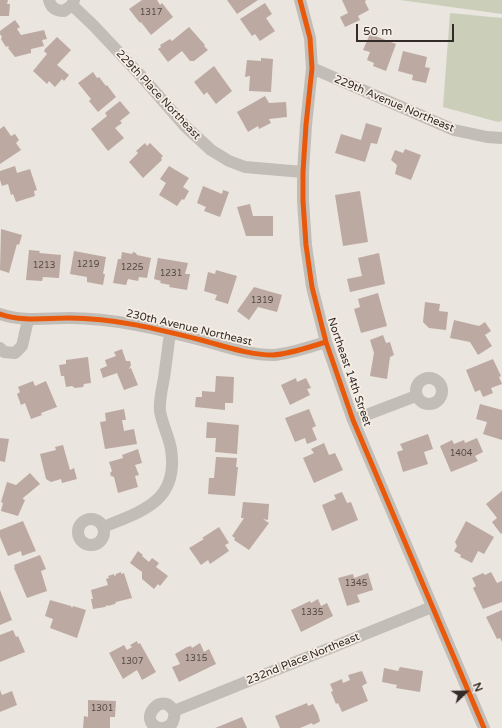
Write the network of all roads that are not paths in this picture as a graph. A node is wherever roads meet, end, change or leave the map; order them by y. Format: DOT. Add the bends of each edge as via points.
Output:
graph roads {
  1 [pos="49,0"];
  2 [pos="300,0"];
  3 [pos="73,2"];
  4 [pos="312,68"];
  5 [pos="502,138"];
  6 [pos="303,172"];
  7 [pos="0,314"];
  8 [pos="28,320"];
  9 [pos="170,332"];
  10 [pos="326,342"];
  11 [pos="0,348"];
  12 [pos="416,396"];
  13 [pos="354,420"];
  14 [pos="103,527"];
  15 [pos="432,607"];
  16 [pos="174,711"];
  17 [pos="160,728"];
  18 [pos="164,728"];
  19 [pos="484,728"];
  1 -- 3 [label="street, 229th Place Northeast" via="50,5 59,11 69,9"];
  2 -- 4 [label="street, Northeast 14th Street" via="310,38"];
  3 -- 6 [label="street, 229th Place Northeast" via="185,126 211,150 245,168"];
  4 -- 5 [label="street, 229th Avenue Northeast" via="454,130"];
  4 -- 6 [label="street, Northeast 14th Street"];
  6 -- 10 [label="street, Northeast 14th Street" via="306,244 312,287"];
  7 -- 8 [label="street, 230th Avenue Northeast"];
  8 -- 9 [label="street, 230th Avenue Northeast" via="99,320"];
  8 -- 11 [label="street" via="22,346 15,353 4,352"];
  9 -- 10 [label="street, 230th Avenue Northeast" via="250,353 273,355"];
  9 -- 14 [label="street" via="160,412 170,448 170,481 163,495 153,503"];
  10 -- 13 [label="street, Northeast 14th Street"];
  12 -- 13 [label="street"];
  13 -- 15 [label="street, Northeast 14th Street"];
  15 -- 16 [label="street, 232nd Place Northeast"];
  15 -- 19 [label="street, Northeast 14th Street"];
  16 -- 17 [label="street" via="162,704 153,707 151,721"];
  16 -- 18 [label="street" via="174,721"];
}
